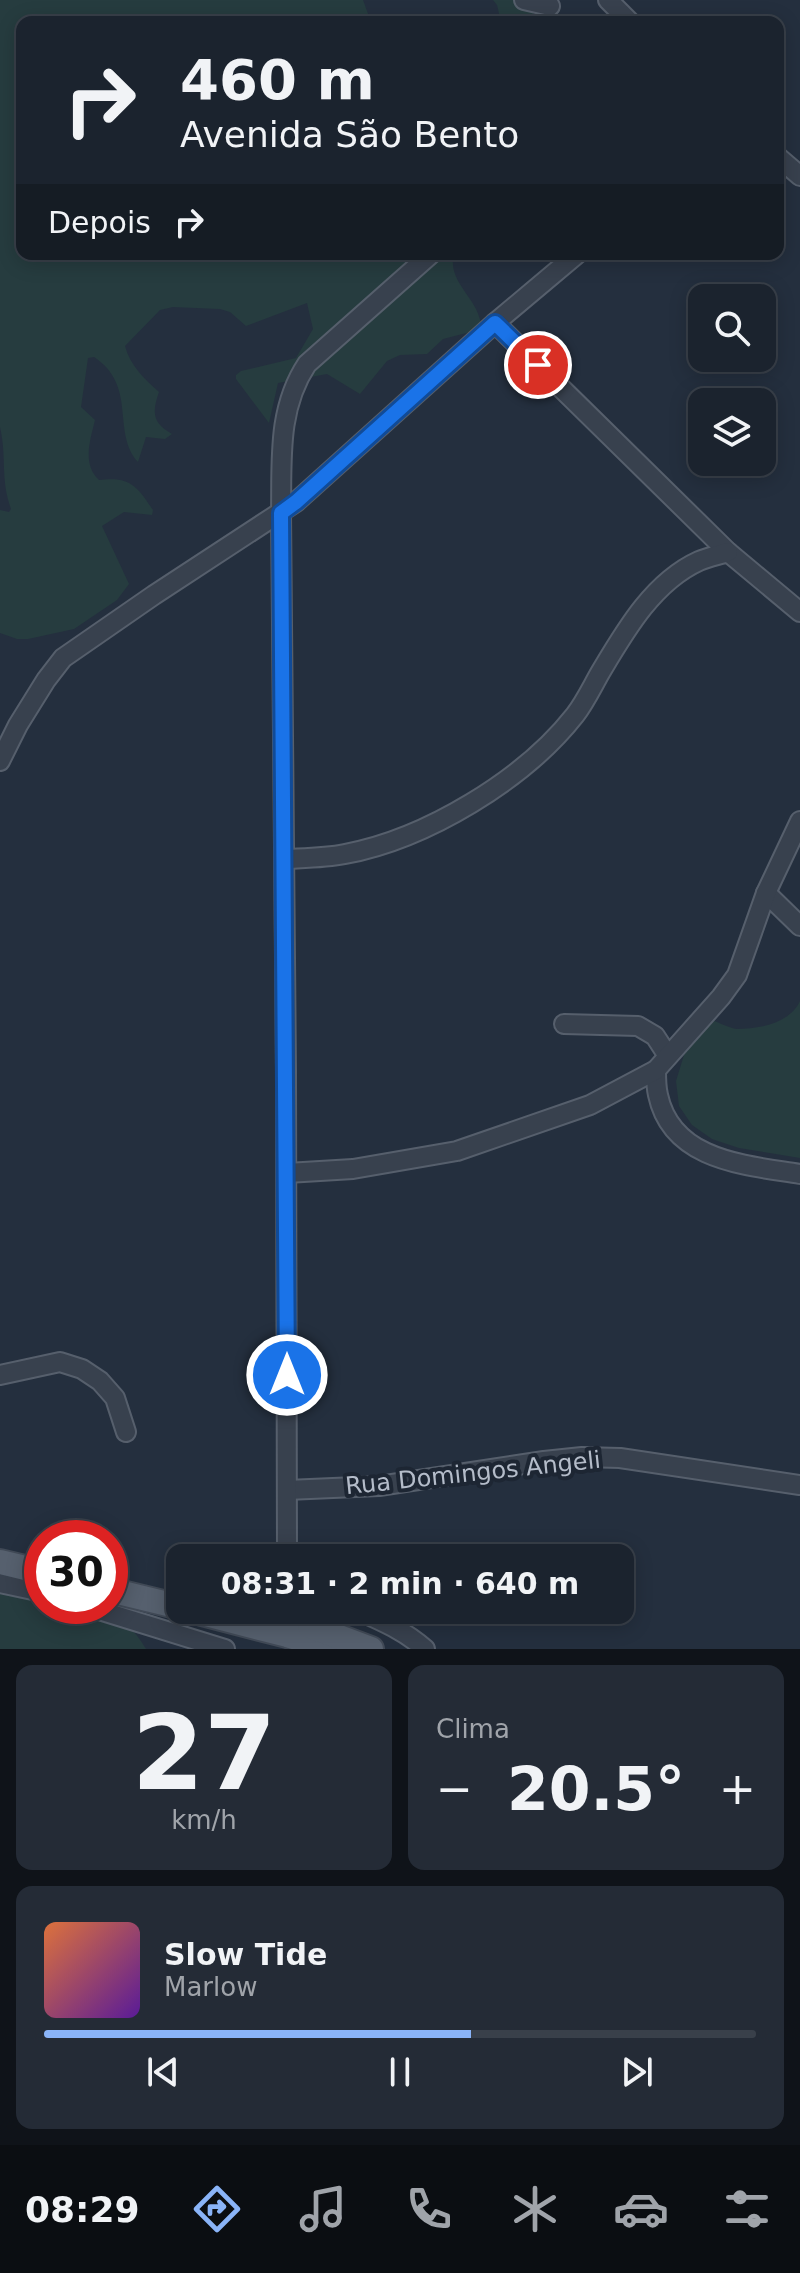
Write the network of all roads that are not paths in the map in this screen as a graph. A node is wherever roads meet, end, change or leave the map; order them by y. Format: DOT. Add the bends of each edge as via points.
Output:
graph roads {
  1 [pos="524,0"];
  2 [pos="608,0"];
  3 [pos="550,9"];
  4 [pos="624,16"];
  5 [pos="784,162"];
  6 [pos="800,176"];
  7 [pos="424,260"];
  8 [pos="570,260"];
  9 [pos="495,323"];
  10 [pos="281,513"];
  11 [pos="728,552"];
  12 [pos="800,612"];
  13 [pos="0,761"];
  14 [pos="800,821"];
  15 [pos="285,859"];
  16 [pos="766,893"];
  17 [pos="800,926"];
  18 [pos="564,1024"];
  19 [pos="662,1063"];
  20 [pos="287,1173"];
  21 [pos="800,1174"];
  22 [pos="0,1375"];
  23 [pos="126,1432"];
  24 [pos="800,1485"];
  25 [pos="287,1490"];
  26 [pos="287,1544"];
  27 [pos="0,1546"];
  28 [pos="24,1552"];
  29 [pos="0,1562"];
  30 [pos="24,1568"];
  31 [pos="128,1579"];
  32 [pos="0,1583"];
  33 [pos="24,1588"];
  34 [pos="166,1589"];
  35 [pos="128,1594"];
  36 [pos="166,1604"];
  37 [pos="128,1619"];
  38 [pos="244,1624"];
  39 [pos="309,1624"];
  40 [pos="389,1624"];
  41 [pos="225,1649"];
  42 [pos="331,1649"];
  43 [pos="371,1649"];
  44 [pos="425,1649"];
  1 -- 3 [label="street"];
  2 -- 4 [label="street"];
  5 -- 6 [label="street"];
  7 -- 10 [label="street" via="307,364 296,381 284,422"];
  8 -- 9 [label="street"];
  9 -- 10 [label="street"];
  9 -- 11 [label="street"];
  10 -- 13 [label="street" via="63,658"];
  10 -- 15 [label="street"];
  11 -- 12 [label="street"];
  11 -- 15 [label="street" via="674,576 646,603 558,735 486,793 435,825 387,843 345,854"];
  14 -- 16 [label="street"];
  15 -- 20 [label="street"];
  16 -- 17 [label="street"];
  16 -- 19 [label="street" via="737,975"];
  18 -- 19 [label="street" via="638,1026 655,1036"];
  19 -- 20 [label="street" via="590,1105 457,1151 353,1169"];
  19 -- 21 [label="street" via="658,1095 675,1132 692,1146 709,1156"];
  20 -- 25 [label="street"];
  22 -- 23 [label="street" via="60,1362 82,1369 115,1398"];
  24 -- 25 [label="street, Rua Domingos Angeli" via="582,1457 379,1486"];
  25 -- 26 [label="street"];
  27 -- 28 [label="main road"];
  29 -- 30 [label="main road"];
  31 -- 34 [label="main road"];
  32 -- 33 [label="street"];
  35 -- 36 [label="main road"];
  37 -- 41 [label="street"];
  38 -- 42 [label="main road"];
  39 -- 43 [label="main road"];
  40 -- 44 [label="street"];
}
